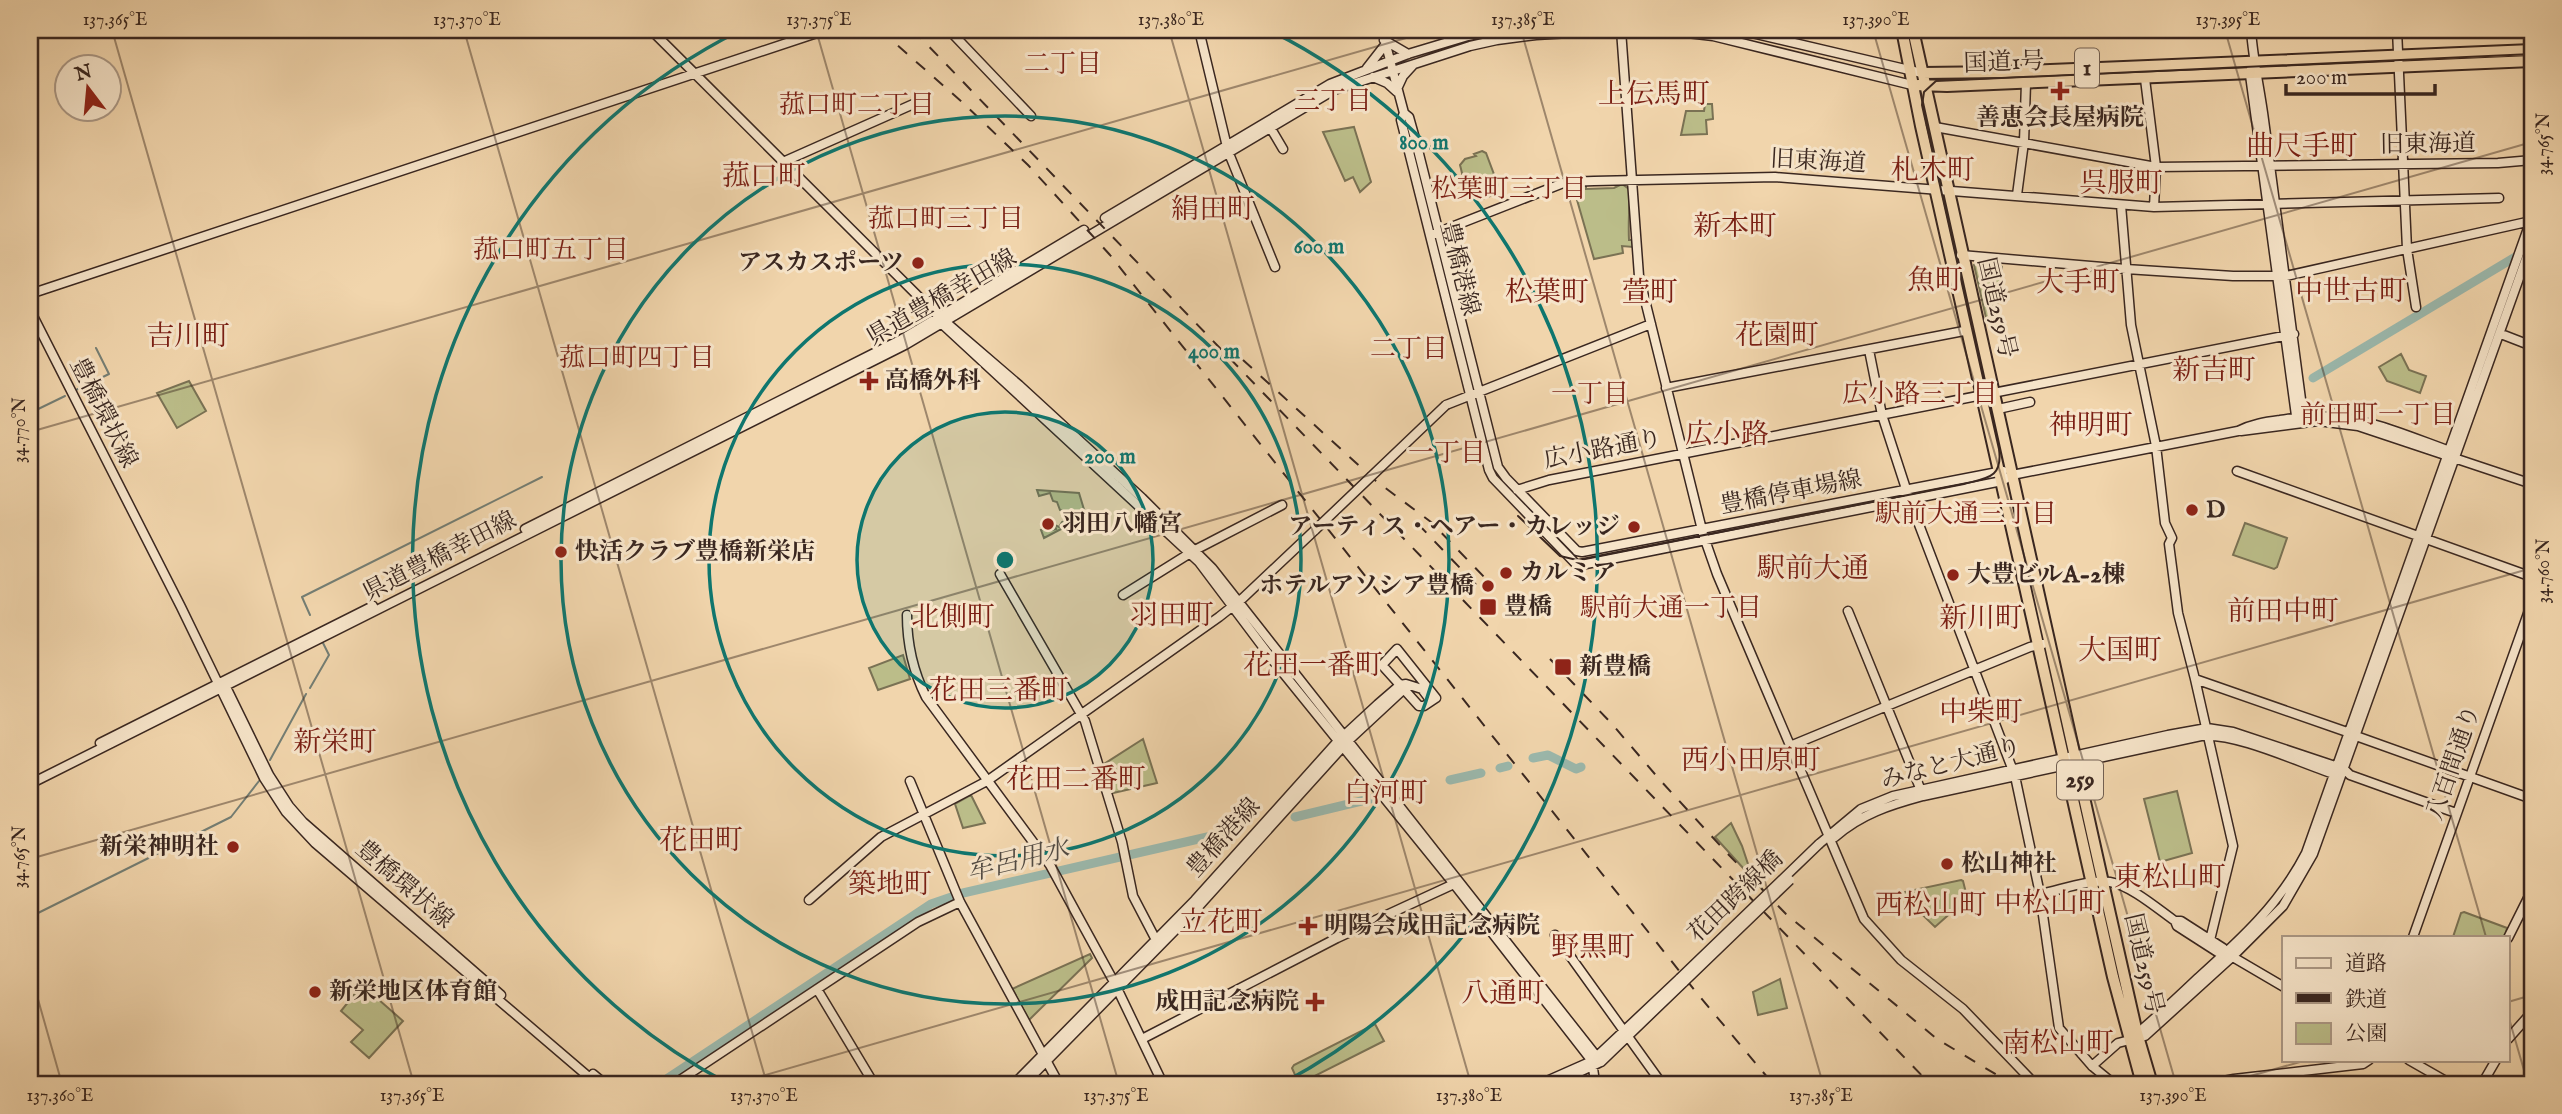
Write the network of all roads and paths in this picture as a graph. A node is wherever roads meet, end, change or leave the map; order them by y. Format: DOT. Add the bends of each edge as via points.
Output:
graph roads {
  1 [pos="651,30"];
  2 [pos="826,30"];
  3 [pos="948,30"];
  4 [pos="1199,30"];
  5 [pos="1382,30"];
  6 [pos="1497,30"];
  7 [pos="1621,30"];
  8 [pos="1739,30"];
  9 [pos="1902,30"];
  10 [pos="1913,30"];
  11 [pos="2251,30"];
  12 [pos="2397,30"];
  13 [pos="1766,32"];
  14 [pos="1384,43"];
  15 [pos="1767,48"];
  16 [pos="2532,50"];
  17 [pos="1408,54"];
  18 [pos="2398,55"];
  19 [pos="1389,61"];
  20 [pos="2253,61"];
  21 [pos="2532,61"];
  22 [pos="1415,63"];
  23 [pos="2399,67"];
  24 [pos="1364,70"];
  25 [pos="1391,71"];
  26 [pos="693,72"];
  27 [pos="1916,72"];
  28 [pos="2254,75"];
  29 [pos="1372,77"];
  30 [pos="2145,79"];
  31 [pos="2026,83"];
  32 [pos="1912,85"];
  33 [pos="1925,86"];
  34 [pos="1397,90"];
  35 [pos="927,97"];
  36 [pos="1031,116"];
  37 [pos="1270,127"];
  38 [pos="1935,127"];
  39 [pos="2024,142"];
  40 [pos="1228,148"];
  41 [pos="1283,149"];
  42 [pos="2532,160"];
  43 [pos="783,162"];
  44 [pos="2404,164"];
  45 [pos="2266,166"];
  46 [pos="2156,167"];
  47 [pos="1632,180"];
  48 [pos="1942,190"];
  49 [pos="2017,195"];
  50 [pos="2499,198"];
  51 [pos="2406,200"];
  52 [pos="2121,205"];
  53 [pos="2272,205"];
  54 [pos="2154,207"];
  55 [pos="2531,219"];
  56 [pos="1435,234"];
  57 [pos="2529,247"];
  58 [pos="2407,249"];
  59 [pos="1957,254"];
  60 [pos="1275,267"];
  61 [pos="2126,269"];
  62 [pos="2281,276"];
  63 [pos="30,294"];
  64 [pos="2416,307"];
  65 [pos="30,310"];
  66 [pos="942,320"];
  67 [pos="1651,324"];
  68 [pos="1974,330"];
  69 [pos="2501,334"];
  70 [pos="2290,335"];
  71 [pos="2532,346"];
  72 [pos="1869,350"];
  73 [pos="2139,365"];
  74 [pos="1666,388"];
  75 [pos="1475,394"];
  76 [pos="1989,394"];
  77 [pos="2030,402"];
  78 [pos="1998,409"];
  79 [pos="1882,415"];
  80 [pos="2300,419"];
  81 [pos="2156,446"];
  82 [pos="1684,454"];
  83 [pos="2451,455"];
  84 [pos="2237,471"];
  85 [pos="2005,475"];
  86 [pos="2532,485"];
  87 [pos="1517,490"];
  88 [pos="1907,491"];
  89 [pos="1910,501"];
  90 [pos="1282,505"];
  91 [pos="1702,529"];
  92 [pos="2423,537"];
  93 [pos="1705,542"];
  94 [pos="1577,551"];
  95 [pos="1193,552"];
  96 [pos="1581,565"];
  97 [pos="1000,574"];
  98 [pos="2532,577"];
  99 [pos="1124,595"];
  100 [pos="2532,602"];
  101 [pos="1235,605"];
  102 [pos="1848,611"];
  103 [pos="908,615"];
  104 [pos="2044,643"];
  105 [pos="1974,670"];
  106 [pos="2195,679"];
  107 [pos="221,687"];
  108 [pos="1406,688"];
  109 [pos="1431,701"];
  110 [pos="1887,706"];
  111 [pos="1082,714"];
  112 [pos="2207,732"];
  113 [pos="2353,735"];
  114 [pos="1343,741"];
  115 [pos="1790,746"];
  116 [pos="2070,760"];
  117 [pos="2014,772"];
  118 [pos="2341,772"];
  119 [pos="2470,776"];
  120 [pos="30,779"];
  121 [pos="910,781"];
  122 [pos="987,781"];
  123 [pos="30,784"];
  124 [pos="1922,792"];
  125 [pos="2532,799"];
  126 [pos="2456,813"];
  127 [pos="923,814"];
  128 [pos="1830,838"];
  129 [pos="1820,846"];
  130 [pos="2098,882"];
  131 [pos="1456,883"];
  132 [pos="2532,890"];
  133 [pos="2040,894"];
  134 [pos="958,897"];
  135 [pos="809,900"];
  136 [pos="2175,921"];
  137 [pos="1555,935"];
  138 [pos="2413,936"];
  139 [pos="2509,936"];
  140 [pos="1156,940"];
  141 [pos="2210,940"];
  142 [pos="2229,955"];
  143 [pos="1116,986"];
  144 [pos="2282,986"];
  145 [pos="817,989"];
  146 [pos="2532,1012"];
  147 [pos="1626,1035"];
  148 [pos="2135,1037"];
  149 [pos="2510,1037"];
  150 [pos="1142,1039"];
  151 [pos="1045,1059"];
  152 [pos="2366,1062"];
  153 [pos="2412,1062"];
  154 [pos="2495,1062"];
  155 [pos="2092,1066"];
  156 [pos="1595,1067"];
  157 [pos="597,1084"];
  158 [pos="605,1084"];
  159 [pos="674,1084"];
  160 [pos="874,1084"];
  161 [pos="1014,1084"];
  162 [pos="1024,1084"];
  163 [pos="1059,1084"];
  164 [pos="1163,1084"];
  165 [pos="1540,1084"];
  166 [pos="1554,1084"];
  167 [pos="1662,1084"];
  168 [pos="2035,1084"];
  169 [pos="2114,1084"];
  170 [pos="2142,1084"];
  171 [pos="2152,1084"];
  172 [pos="2208,1084"];
  173 [pos="2451,1084"];
  174 [pos="2482,1084"];
  1 -- 26 [label="street"];
  2 -- 26 [label="street"];
  3 -- 36 [label="street"];
  4 -- 40 [label="street"];
  5 -- 14 [label="street, 豊橋港線"];
  6 -- 17 [label="street, 県道豊橋幸田線"];
  7 -- 15 [label="street, 県道豊橋幸田線" via="1681,32"];
  7 -- 22 [label="street, 県道豊橋幸田線" via="1497,40"];
  7 -- 47 [label="street"];
  8 -- 13 [label="street"];
  9 -- 27 [label="highway"];
  10 -- 27 [label="highway"];
  11 -- 20 [label="street"];
  12 -- 18 [label="street"];
  13 -- 15 [label="street"];
  13 -- 27 [label="street"];
  14 -- 17 [label="street"];
  14 -- 19 [label="street, 豊橋港線"];
  14 -- 24 [label="street"];
  15 -- 32 [label="street, 県道豊橋幸田線"];
  16 -- 18 [label="highway, 国道1号 / 1"];
  17 -- 19 [label="street, 県道豊橋幸田線"];
  18 -- 20 [label="highway, 国道1号 / 1"];
  18 -- 23 [label="street"];
  19 -- 24 [label="street, 県道豊橋幸田線"];
  19 -- 25 [label="street, 豊橋港線"];
  20 -- 27 [label="highway, 国道1号 / 1"];
  20 -- 28 [label="street"];
  21 -- 23 [label="highway, 国道1号 / 1"];
  22 -- 25 [label="street, 県道豊橋幸田線"];
  22 -- 34 [label="street"];
  23 -- 28 [label="highway, 国道1号 / 1"];
  23 -- 44 [label="street"];
  24 -- 40 [label="street, 県道豊橋幸田線" via="1330,84"];
  25 -- 29 [label="street, 県道豊橋幸田線"];
  25 -- 34 [label="street, 豊橋港線"];
  26 -- 43 [label="street"];
  26 -- 63 [label="street"];
  27 -- 32 [label="highway"];
  27 -- 33 [label="highway, 国道259号 / 259"];
  28 -- 30 [label="highway, 国道1号 / 1"];
  28 -- 45 [label="street"];
  29 -- 34 [label="street"];
  29 -- 37 [label="street, 県道豊橋幸田線" via="1334,90"];
  30 -- 31 [label="highway, 国道1号 / 1"];
  30 -- 46 [label="street"];
  31 -- 33 [label="highway, 国道1号 / 1"];
  31 -- 39 [label="street"];
  32 -- 33 [label="highway, 国道1号 / 1"];
  32 -- 48 [label="highway, 国道259号 / 259"];
  33 -- 38 [label="highway, 国道259号 / 259"];
  34 -- 56 [label="street, 豊橋港線" via="1404,113 1401,120"];
  35 -- 43 [label="street"];
  37 -- 40 [label="street, 県道豊橋幸田線"];
  37 -- 41 [label="street"];
  38 -- 39 [label="street, 旧東海道"];
  38 -- 48 [label="highway, 国道259号 / 259"];
  39 -- 46 [label="street, 旧東海道"];
  39 -- 49 [label="street"];
  40 -- 60 [label="street"];
  40 -- 66 [label="street, 県道豊橋幸田線"];
  42 -- 44 [label="street, 旧東海道"];
  43 -- 66 [label="street"];
  44 -- 45 [label="street, 旧東海道"];
  44 -- 51 [label="street"];
  45 -- 46 [label="street, 旧東海道"];
  45 -- 53 [label="street"];
  46 -- 54 [label="street"];
  47 -- 48 [label="street, 旧東海道" via="1775,177"];
  47 -- 56 [label="street, 旧東海道" via="1566,182"];
  47 -- 67 [label="street" via="1639,276"];
  48 -- 49 [label="street, 旧東海道"];
  48 -- 59 [label="highway, 国道259号 / 259"];
  49 -- 52 [label="street, 旧東海道"];
  50 -- 51 [label="street, 旧東海道"];
  51 -- 53 [label="street, 旧東海道"];
  51 -- 58 [label="street"];
  52 -- 54 [label="street, 旧東海道"];
  52 -- 61 [label="street"];
  53 -- 54 [label="street, 旧東海道"];
  53 -- 62 [label="street"];
  55 -- 57 [label="street"];
  55 -- 58 [label="street"];
  56 -- 75 [label="street, 豊橋港線"];
  57 -- 69 [label="street"];
  57 -- 83 [label="street" via="2519,258"];
  58 -- 62 [label="street"];
  58 -- 64 [label="street"];
  59 -- 61 [label="street"];
  59 -- 68 [label="highway, 国道259号 / 259"];
  61 -- 62 [label="street"];
  61 -- 73 [label="street"];
  62 -- 70 [label="street"];
  65 -- 107 [label="street, 豊橋環状線"];
  66 -- 95 [label="street"];
  66 -- 107 [label="street, 県道豊橋幸田線" via="905,345"];
  67 -- 74 [label="street"];
  67 -- 75 [label="street"];
  68 -- 72 [label="street"];
  68 -- 76 [label="highway, 国道259号 / 259"];
  69 -- 71 [label="street"];
  69 -- 83 [label="street"];
  70 -- 73 [label="street, 広小路通り"];
  70 -- 80 [label="street"];
  72 -- 74 [label="street"];
  72 -- 79 [label="street"];
  73 -- 76 [label="street, 広小路通り"];
  73 -- 81 [label="street"];
  74 -- 82 [label="street"];
  75 -- 87 [label="street" via="1498,467"];
  75 -- 96 [label="street" via="1491,475"];
  75 -- 101 [label="street, bridge" via="1446,405"];
  76 -- 78 [label="highway, 国道259号 / 259"];
  76 -- 79 [label="street, 広小路通り"];
  76 -- 85 [label="highway, 国道259号 / 259"];
  77 -- 78 [label="street"];
  78 -- 85 [label="highway, 国道259号 / 259"];
  79 -- 82 [label="street, 広小路通り"];
  79 -- 88 [label="street"];
  80 -- 81 [label="street" via="2250,432"];
  80 -- 83 [label="street" via="2358,426"];
  81 -- 85 [label="street"];
  81 -- 106 [label="street" via="2165,523 2172,538 2178,613"];
  82 -- 87 [label="street, 広小路通り"];
  82 -- 91 [label="street"];
  83 -- 86 [label="street"];
  83 -- 92 [label="street"];
  84 -- 92 [label="street"];
  85 -- 88 [label="street, 豊橋停車場線"];
  85 -- 89 [label="street, 豊橋停車場線"];
  85 -- 104 [label="highway, 国道259号 / 259"];
  87 -- 94 [label="street"];
  88 -- 89 [label="street"];
  88 -- 91 [label="street, 豊橋停車場線"];
  89 -- 93 [label="street, 豊橋停車場線"];
  89 -- 105 [label="street"];
  90 -- 95 [label="street"];
  91 -- 93 [label="street"];
  91 -- 94 [label="street, 豊橋停車場線"];
  92 -- 98 [label="street"];
  92 -- 113 [label="street"];
  93 -- 96 [label="street, 豊橋停車場線"];
  93 -- 115 [label="street"];
  94 -- 96 [label="street"];
  95 -- 99 [label="street"];
  95 -- 101 [label="street"];
  97 -- 111 [label="street"];
  100 -- 119 [label="street, 八百間通り"];
  101 -- 111 [label="street"];
  101 -- 114 [label="street"];
  102 -- 110 [label="street"];
  103 -- 122 [label="street" via="908,647 919,683"];
  104 -- 105 [label="street"];
  104 -- 116 [label="highway, 国道259号 / 259"];
  105 -- 110 [label="street"];
  105 -- 117 [label="street"];
  106 -- 112 [label="street"];
  106 -- 113 [label="street"];
  107 -- 120 [label="street, 県道豊橋幸田線"];
  107 -- 123 [label="street, 県道豊橋幸田線"];
  107 -- 157 [label="street, 豊橋環状線" via="264,778 296,823"];
  107 -- 158 [label="street, 豊橋環状線" via="269,775 303,822"];
  108 -- 109 [label="street" via="1422,689"];
  108 -- 109 [label="street" via="1419,706"];
  108 -- 109 [label="street" via="1382,665 1397,649 1436,698"];
  108 -- 114 [label="street"];
  110 -- 115 [label="street"];
  110 -- 124 [label="street"];
  111 -- 122 [label="street"];
  111 -- 140 [label="street" via="1133,896"];
  112 -- 116 [label="street, みなと大通り"];
  112 -- 118 [label="street"];
  112 -- 141 [label="street" via="2233,846"];
  113 -- 118 [label="street"];
  113 -- 119 [label="street"];
  114 -- 131 [label="street"];
  114 -- 140 [label="street, 豊橋港線"];
  114 -- 143 [label="street, 豊橋港線" via="1199,906"];
  115 -- 128 [label="street"];
  116 -- 117 [label="street, みなと大通り"];
  116 -- 130 [label="highway, 国道259号 / 259"];
  117 -- 124 [label="street, みなと大通り"];
  117 -- 133 [label="street"];
  118 -- 126 [label="street"];
  118 -- 142 [label="street" via="2295,873 2276,903"];
  119 -- 125 [label="street"];
  119 -- 126 [label="street, 八百間通り"];
  121 -- 127 [label="street"];
  122 -- 127 [label="street"];
  122 -- 143 [label="street" via="1054,873"];
  124 -- 128 [label="street, みなと大通り" via="1865,815"];
  126 -- 138 [label="street, 八百間通り"];
  127 -- 134 [label="street"];
  127 -- 135 [label="street" via="881,837"];
  128 -- 129 [label="street, みなと大通り"];
  128 -- 168 [label="street" via="1864,919 1900,960 1964,1009"];
  129 -- 147 [label="street, 花田跨線橋, bridge"];
  130 -- 133 [label="street"];
  130 -- 136 [label="street" via="2123,886"];
  130 -- 148 [label="highway, 国道259号 / 259"];
  131 -- 150 [label="street"];
  131 -- 156 [label="street"];
  132 -- 139 [label="street"];
  133 -- 155 [label="street" via="2059,1028"];
  134 -- 145 [label="street"];
  134 -- 151 [label="street"];
  136 -- 141 [label="street"];
  136 -- 142 [label="street" via="2219,953"];
  137 -- 147 [label="street"];
  140 -- 143 [label="street, 豊橋港線"];
  141 -- 142 [label="street"];
  142 -- 144 [label="street"];
  142 -- 148 [label="street"];
  143 -- 150 [label="street"];
  143 -- 151 [label="street, 豊橋港線"];
  145 -- 159 [label="street"];
  145 -- 160 [label="street"];
  146 -- 149 [label="street"];
  147 -- 156 [label="street"];
  147 -- 167 [label="street"];
  148 -- 155 [label="street" via="2118,1043"];
  148 -- 170 [label="highway, 国道259号 / 259"];
  148 -- 171 [label="highway, 国道259号 / 259"];
  150 -- 164 [label="street"];
  151 -- 161 [label="street, 豊橋港線"];
  151 -- 162 [label="street, 豊橋港線"];
  151 -- 163 [label="street"];
  152 -- 172 [label="street"];
  153 -- 173 [label="street"];
  154 -- 174 [label="street"];
  155 -- 169 [label="street"];
  156 -- 165 [label="street"];
  156 -- 166 [label="street"];
}
